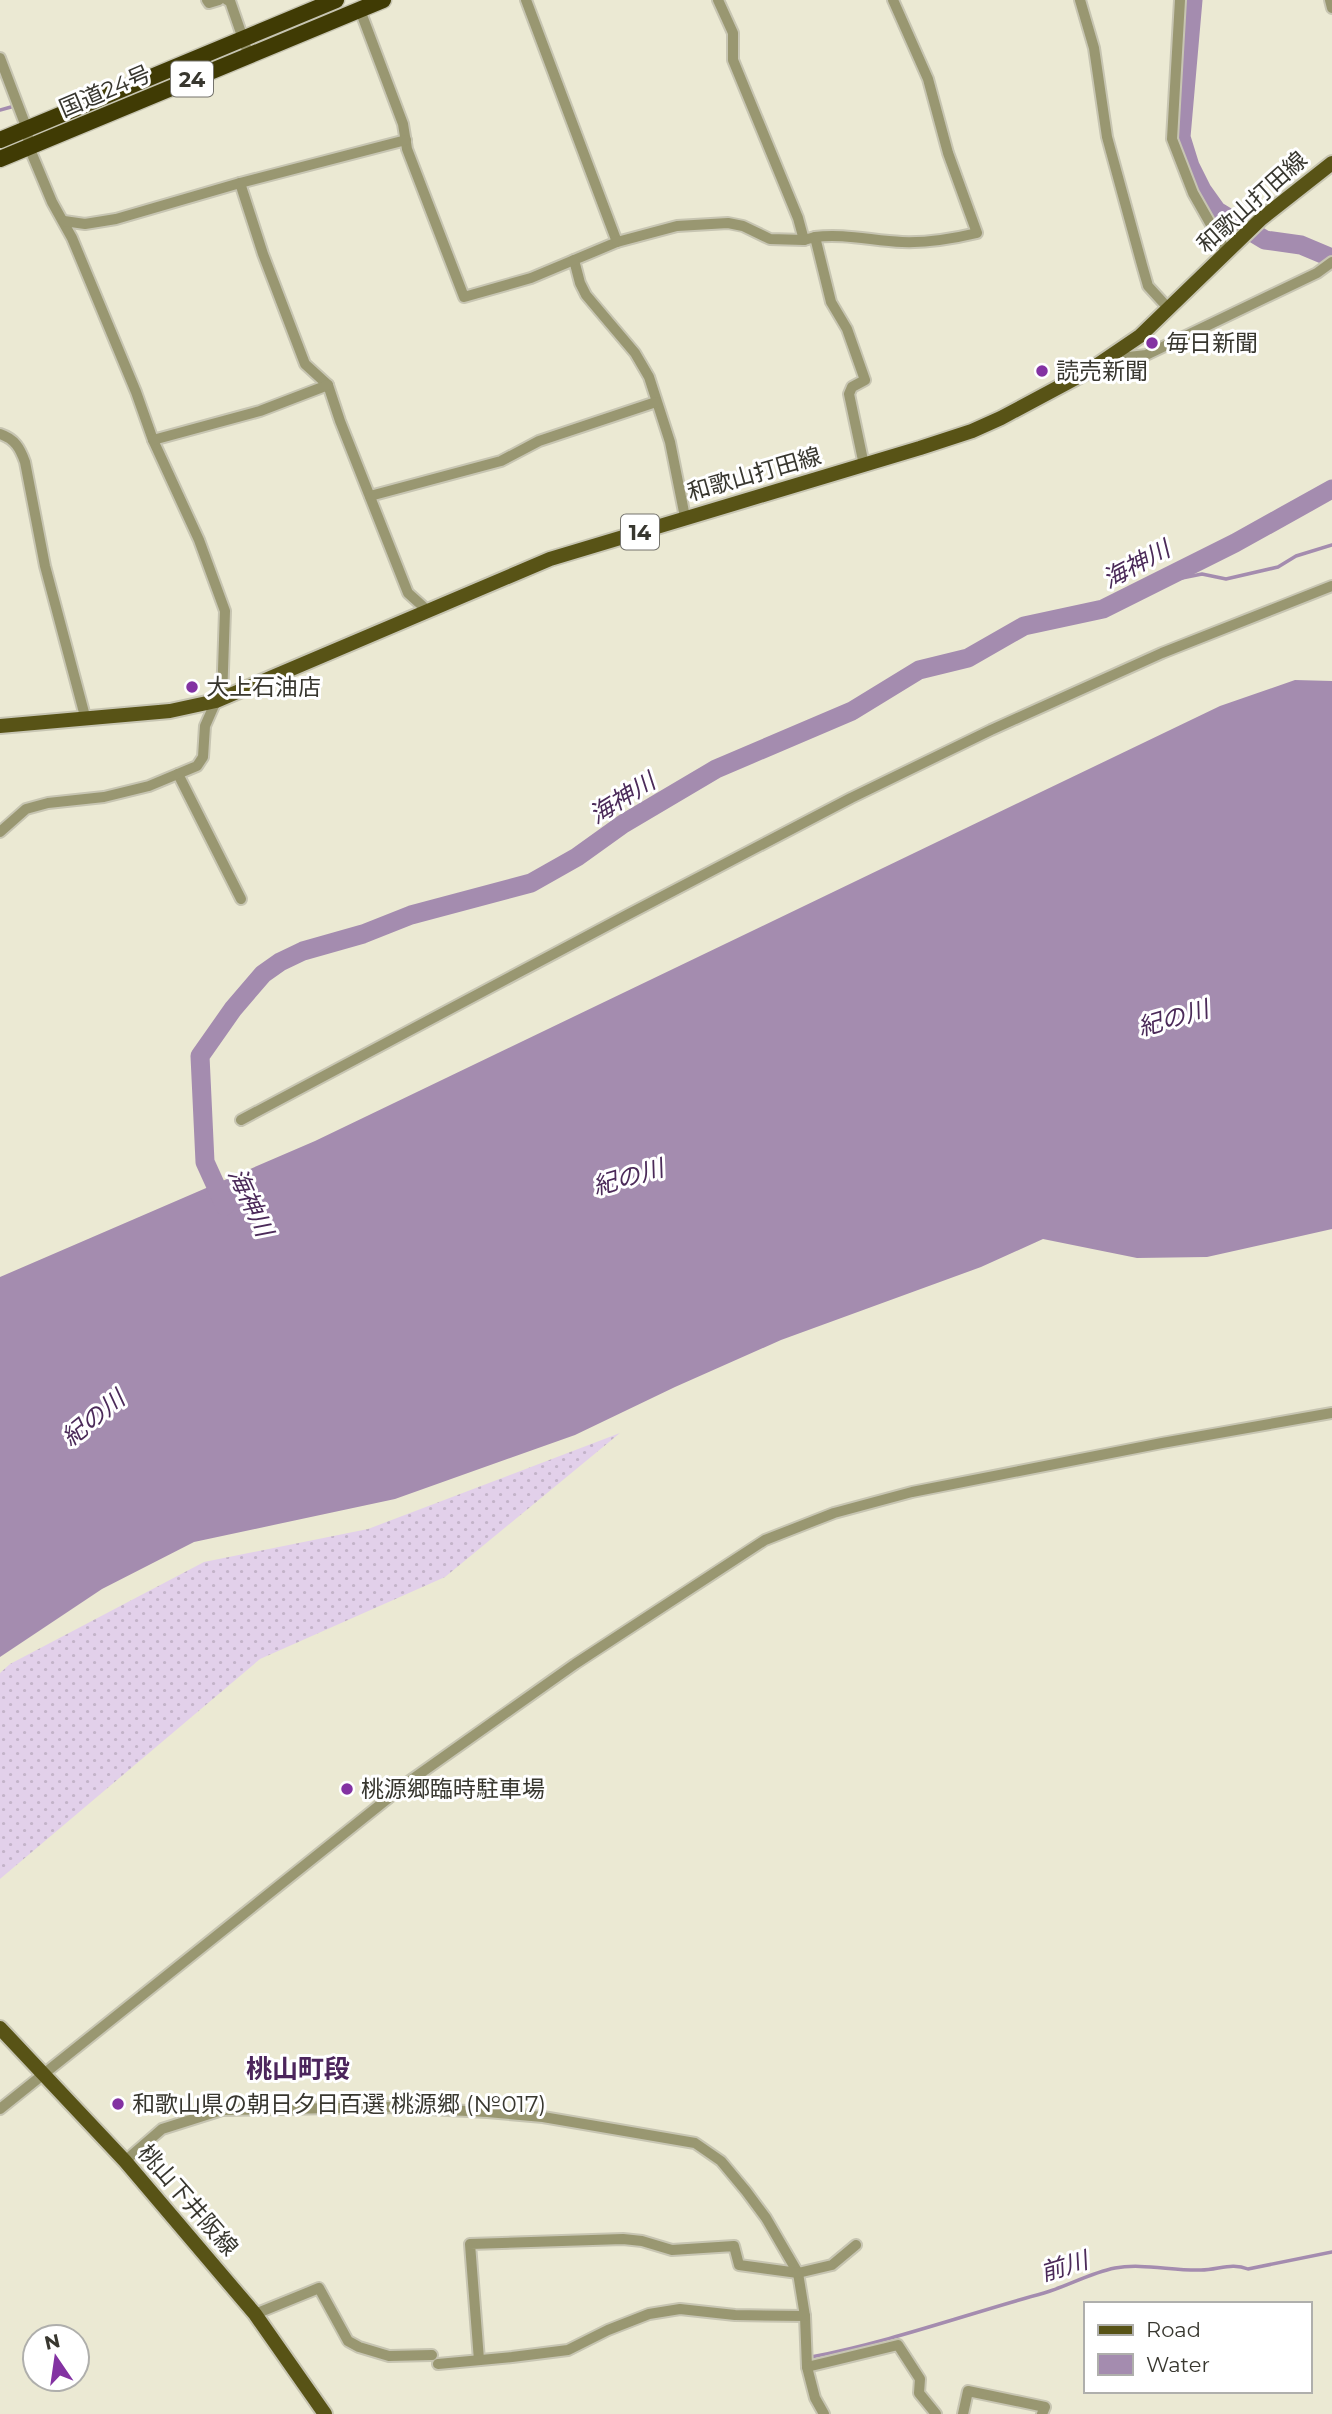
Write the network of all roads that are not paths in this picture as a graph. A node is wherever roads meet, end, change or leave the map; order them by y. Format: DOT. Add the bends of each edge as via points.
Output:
graph roads {
  1 [pos="206,0"];
  2 [pos="219,0"];
  3 [pos="227,0"];
  4 [pos="336,0"];
  5 [pos="383,0"];
  6 [pos="526,0"];
  7 [pos="718,0"];
  8 [pos="893,0"];
  9 [pos="1080,0"];
  10 [pos="1181,0"];
  11 [pos="1330,0"];
  12 [pos="1332,8"];
  13 [pos="360,10"];
  14 [pos="242,39"];
  15 [pos="249,55"];
  16 [pos="0,58"];
  17 [pos="27,128"];
  18 [pos="0,140"];
  19 [pos="406,140"];
  20 [pos="29,148"];
  21 [pos="0,159"];
  22 [pos="1332,163"];
  23 [pos="240,183"];
  24 [pos="64,221"];
  25 [pos="810,239"];
  26 [pos="617,242"];
  27 [pos="1231,248"];
  28 [pos="574,260"];
  29 [pos="1332,262"];
  30 [pos="1169,309"];
  31 [pos="1118,353"];
  32 [pos="328,385"];
  33 [pos="656,402"];
  34 [pos="0,434"];
  35 [pos="153,440"];
  36 [pos="864,465"];
  37 [pos="370,496"];
  38 [pos="685,517"];
  39 [pos="1332,586"];
  40 [pos="428,611"];
  41 [pos="219,700"];
  42 [pos="86,720"];
  43 [pos="0,726"];
  44 [pos="177,774"];
  45 [pos="0,832"];
  46 [pos="241,900"];
  47 [pos="241,1120"];
  48 [pos="1332,1413"];
  49 [pos="0,2028"];
  50 [pos="41,2073"];
  51 [pos="0,2109"];
  52 [pos="125,2161"];
  53 [pos="856,2245"];
  54 [pos="798,2273"];
  55 [pos="255,2314"];
  56 [pos="805,2316"];
  57 [pos="479,2360"];
  58 [pos="807,2367"];
  59 [pos="325,2414"];
  60 [pos="824,2414"];
  61 [pos="936,2414"];
  62 [pos="962,2414"];
  63 [pos="1042,2414"];
  1 -- 2 [label="street"];
  3 -- 14 [label="street"];
  4 -- 14 [label="highway, 国道24号 / 24"];
  5 -- 13 [label="highway, 国道24号 / 24"];
  6 -- 26 [label="street"];
  7 -- 25 [label="street" via="733,33 733,60 797,218"];
  8 -- 25 [label="street" via="929,79 948,153 977,233 927,243 830,235"];
  9 -- 30 [label="street" via="1094,48 1107,137 1148,286"];
  10 -- 27 [label="street" via="1172,139 1194,193"];
  11 -- 12 [label="street"];
  13 -- 15 [label="highway, 国道24号 / 24"];
  13 -- 19 [label="street"];
  14 -- 15 [label="street"];
  14 -- 17 [label="highway, 国道24号 / 24"];
  15 -- 20 [label="highway, 国道24号 / 24"];
  16 -- 17 [label="street"];
  17 -- 18 [label="highway, 国道24号 / 24"];
  17 -- 20 [label="street"];
  19 -- 23 [label="street"];
  19 -- 28 [label="street" via="464,297"];
  20 -- 21 [label="highway, 国道24号 / 24"];
  20 -- 24 [label="street" via="51,202"];
  22 -- 27 [label="main road, 和歌山打田線 / 14"];
  23 -- 24 [label="street" via="116,219 85,224"];
  23 -- 32 [label="street" via="305,364"];
  24 -- 35 [label="street"];
  25 -- 26 [label="street" via="770,239 728,223 677,226"];
  25 -- 36 [label="street" via="865,380 849,394"];
  26 -- 28 [label="street"];
  27 -- 30 [label="main road, 和歌山打田線 / 14"];
  28 -- 33 [label="street" via="586,295 635,353"];
  29 -- 31 [label="street" via="1318,273 1146,355"];
  30 -- 31 [label="main road, 和歌山打田線 / 14"];
  31 -- 36 [label="main road, 和歌山打田線 / 14" via="972,431"];
  32 -- 35 [label="street" via="260,411"];
  32 -- 37 [label="street"];
  33 -- 37 [label="street" via="539,442 501,461"];
  33 -- 38 [label="street" via="670,442"];
  34 -- 42 [label="street" via="20,447 25,462 45,566"];
  35 -- 41 [label="street" via="199,540 225,611"];
  36 -- 38 [label="main road, 和歌山打田線 / 14"];
  37 -- 40 [label="street" via="408,593"];
  38 -- 40 [label="main road, 和歌山打田線 / 14" via="550,559"];
  39 -- 47 [label="street" via="1161,653 898,775"];
  40 -- 41 [label="main road, 和歌山打田線 / 14"];
  41 -- 42 [label="main road, 和歌山打田線 / 14"];
  41 -- 44 [label="street" via="205,726 203,757"];
  42 -- 43 [label="main road, 和歌山打田線 / 14"];
  44 -- 45 [label="street" via="104,797 26,808"];
  44 -- 46 [label="street"];
  48 -- 50 [label="street" via="912,1492 765,1540 575,1664 411,1780"];
  49 -- 50 [label="main road, 桃山下井阪線"];
  50 -- 51 [label="street"];
  50 -- 52 [label="main road, 桃山下井阪線"];
  52 -- 54 [label="street" via="162,2129 222,2110 389,2107 543,2117 695,2143 721,2161 746,2191"];
  52 -- 55 [label="main road, 桃山下井阪線"];
  53 -- 54 [label="street" via="832,2265"];
  54 -- 56 [label="street"];
  54 -- 57 [label="street" via="739,2265 734,2246 672,2250 623,2239 470,2245"];
  55 -- 57 [label="street" via="319,2288 348,2341 359,2347 389,2356 428,2353 435,2359"];
  55 -- 59 [label="main road, 桃山下井阪線"];
  56 -- 57 [label="street" via="680,2309 649,2314 568,2350"];
  56 -- 58 [label="street"];
  58 -- 60 [label="street"];
  58 -- 61 [label="street" via="898,2346 920,2379 919,2393"];
  62 -- 63 [label="street" via="968,2391 1045,2407"];
}
